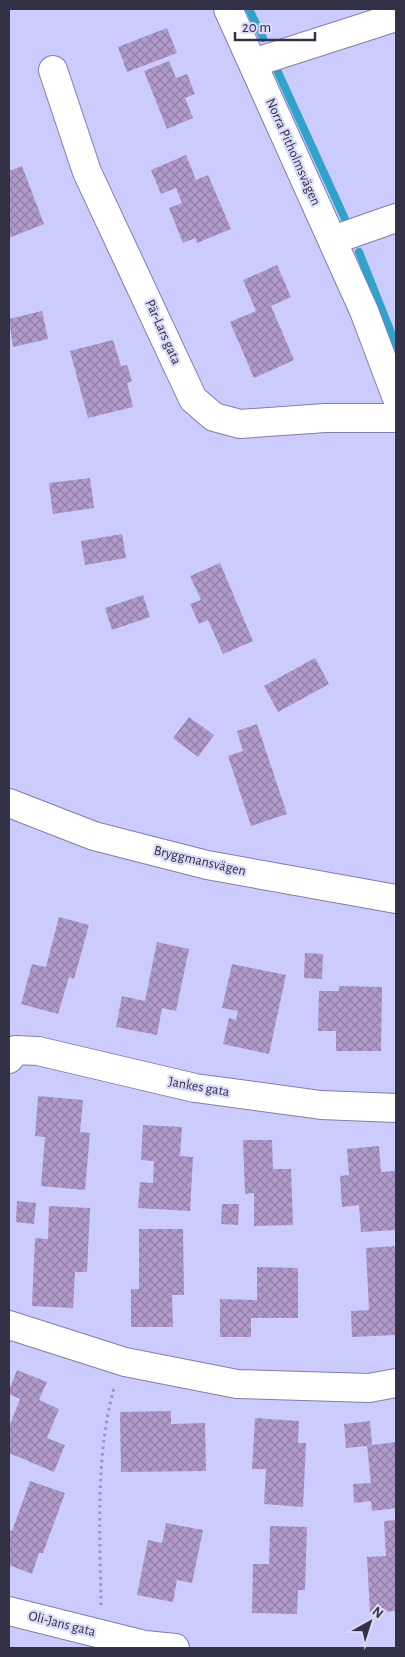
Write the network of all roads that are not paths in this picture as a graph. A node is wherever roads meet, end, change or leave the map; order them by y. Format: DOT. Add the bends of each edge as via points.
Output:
graph roads {
  1 [pos="228,9"];
  2 [pos="396,17"];
  3 [pos="253,63"];
  4 [pos="53,70"];
  5 [pos="396,218"];
  6 [pos="333,240"];
  7 [pos="396,396"];
  8 [pos="396,418"];
  9 [pos="9,803"];
  10 [pos="396,899"];
  11 [pos="9,1059"];
  12 [pos="396,1108"];
  13 [pos="9,1325"];
  14 [pos="396,1383"];
  15 [pos="9,1611"];
  16 [pos="175,1648"];
  1 -- 3 [label="street, Norra Pitholmsvägen"];
  2 -- 3 [label="street"];
  3 -- 6 [label="street, Norra Pitholmsvägen"];
  4 -- 8 [label="street, Pär-Lars gata" via="87,172 194,399 214,417 240,424 325,418"];
  5 -- 6 [label="street"];
  6 -- 7 [label="street, Norra Pitholmsvägen"];
  9 -- 10 [label="street, Bryggmansvägen" via="94,836 207,865"];
  11 -- 12 [label="street, Jankes gata" via="16,1050 38,1051 195,1088 321,1105"];
  13 -- 14 [label="street" via="125,1362 237,1384 369,1388"];
  15 -- 16 [label="street, Oli-Jans gata" via="146,1645"];
}
